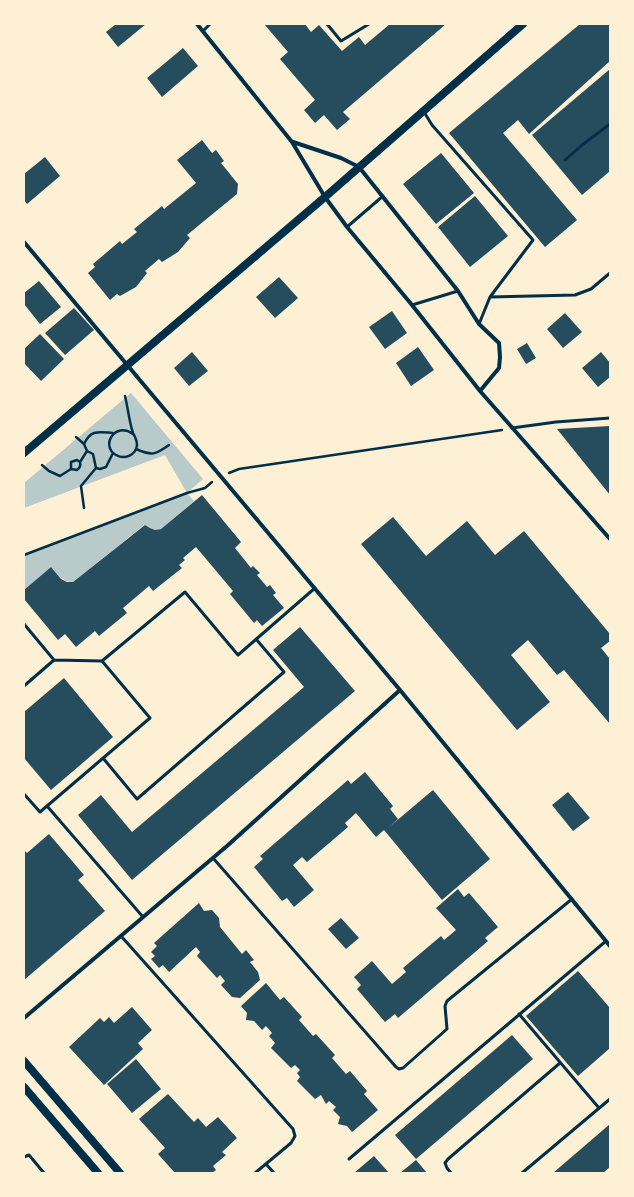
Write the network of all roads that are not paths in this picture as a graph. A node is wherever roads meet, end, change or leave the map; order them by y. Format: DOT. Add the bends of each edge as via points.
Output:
graph roads {
  1 [pos="197,24"];
  2 [pos="210,24"];
  3 [pos="327,24"];
  4 [pos="369,24"];
  5 [pos="523,24"];
  6 [pos="203,31"];
  7 [pos="424,112"];
  8 [pos="610,124"];
  9 [pos="292,142"];
  10 [pos="565,160"];
  11 [pos="359,166"];
  12 [pos="383,196"];
  13 [pos="325,197"];
  14 [pos="347,227"];
  15 [pos="24,242"];
  16 [pos="610,273"];
  17 [pos="458,292"];
  18 [pos="490,297"];
  19 [pos="412,305"];
  20 [pos="479,324"];
  21 [pos="128,366"];
  22 [pos="480,392"];
  23 [pos="610,418"];
  24 [pos="512,428"];
  25 [pos="24,453"];
  26 [pos="610,539"];
  27 [pos="315,588"];
  28 [pos="24,624"];
  29 [pos="256,639"];
  30 [pos="54,660"];
  31 [pos="102,661"];
  32 [pos="24,686"];
  33 [pos="400,690"];
  34 [pos="103,758"];
  35 [pos="24,794"];
  36 [pos="47,806"];
  37 [pos="213,858"];
  38 [pos="572,899"];
  39 [pos="143,917"];
  40 [pos="121,936"];
  41 [pos="606,941"];
  42 [pos="610,946"];
  43 [pos="519,1014"];
  44 [pos="24,1018"];
  45 [pos="24,1061"];
  46 [pos="560,1063"];
  47 [pos="24,1087"];
  48 [pos="610,1098"];
  49 [pos="599,1108"];
  50 [pos="24,1157"];
  51 [pos="349,1158"];
  52 [pos="266,1164"];
  53 [pos="44,1173"];
  54 [pos="98,1173"];
  55 [pos="120,1173"];
  56 [pos="255,1173"];
  57 [pos="274,1173"];
  58 [pos="451,1173"];
  59 [pos="522,1173"];
  1 -- 6 [label="street"];
  2 -- 6 [label="lane"];
  3 -- 4 [label="lane" via="341,40"];
  5 -- 7 [label="main road"];
  6 -- 9 [label="street"];
  7 -- 11 [label="main road"];
  7 -- 18 [label="lane" via="432,125 533,240"];
  8 -- 10 [label="lane"];
  9 -- 11 [label="street"];
  9 -- 13 [label="street"];
  11 -- 12 [label="street"];
  11 -- 13 [label="main road"];
  12 -- 14 [label="lane"];
  12 -- 17 [label="street"];
  13 -- 14 [label="street"];
  13 -- 21 [label="main road"];
  14 -- 19 [label="street"];
  15 -- 21 [label="street"];
  16 -- 18 [label="lane" via="591,289 575,295"];
  17 -- 19 [label="lane"];
  17 -- 20 [label="street"];
  18 -- 20 [label="lane"];
  19 -- 22 [label="street"];
  20 -- 22 [label="street" via="498,343 500,357 499,368"];
  21 -- 25 [label="main road"];
  21 -- 27 [label="street"];
  22 -- 24 [label="street"];
  23 -- 24 [label="lane"];
  24 -- 26 [label="street"];
  27 -- 29 [label="lane"];
  27 -- 33 [label="street"];
  28 -- 30 [label="lane"];
  29 -- 31 [label="lane" via="238,654 185,592"];
  29 -- 34 [label="lane" via="284,672 137,799"];
  30 -- 31 [label="lane"];
  30 -- 32 [label="lane"];
  31 -- 34 [label="lane" via="150,718"];
  33 -- 37 [label="street"];
  33 -- 38 [label="street"];
  34 -- 36 [label="lane"];
  35 -- 36 [label="lane" via="40,812"];
  36 -- 39 [label="lane"];
  37 -- 38 [label="lane" via="399,1069 447,1029 447,1002"];
  37 -- 39 [label="street"];
  38 -- 41 [label="street"];
  39 -- 40 [label="street"];
  40 -- 44 [label="street"];
  40 -- 52 [label="lane" via="293,1129 295,1136 292,1142"];
  41 -- 42 [label="street"];
  41 -- 43 [label="lane"];
  43 -- 46 [label="lane"];
  43 -- 51 [label="lane"];
  45 -- 55 [label="main road"];
  46 -- 49 [label="lane"];
  46 -- 58 [label="lane" via="448,1159 445,1163"];
  47 -- 54 [label="main road"];
  48 -- 49 [label="lane"];
  49 -- 59 [label="lane"];
  50 -- 53 [label="lane" via="30,1155"];
  52 -- 56 [label="lane"];
  52 -- 57 [label="lane"];
}
